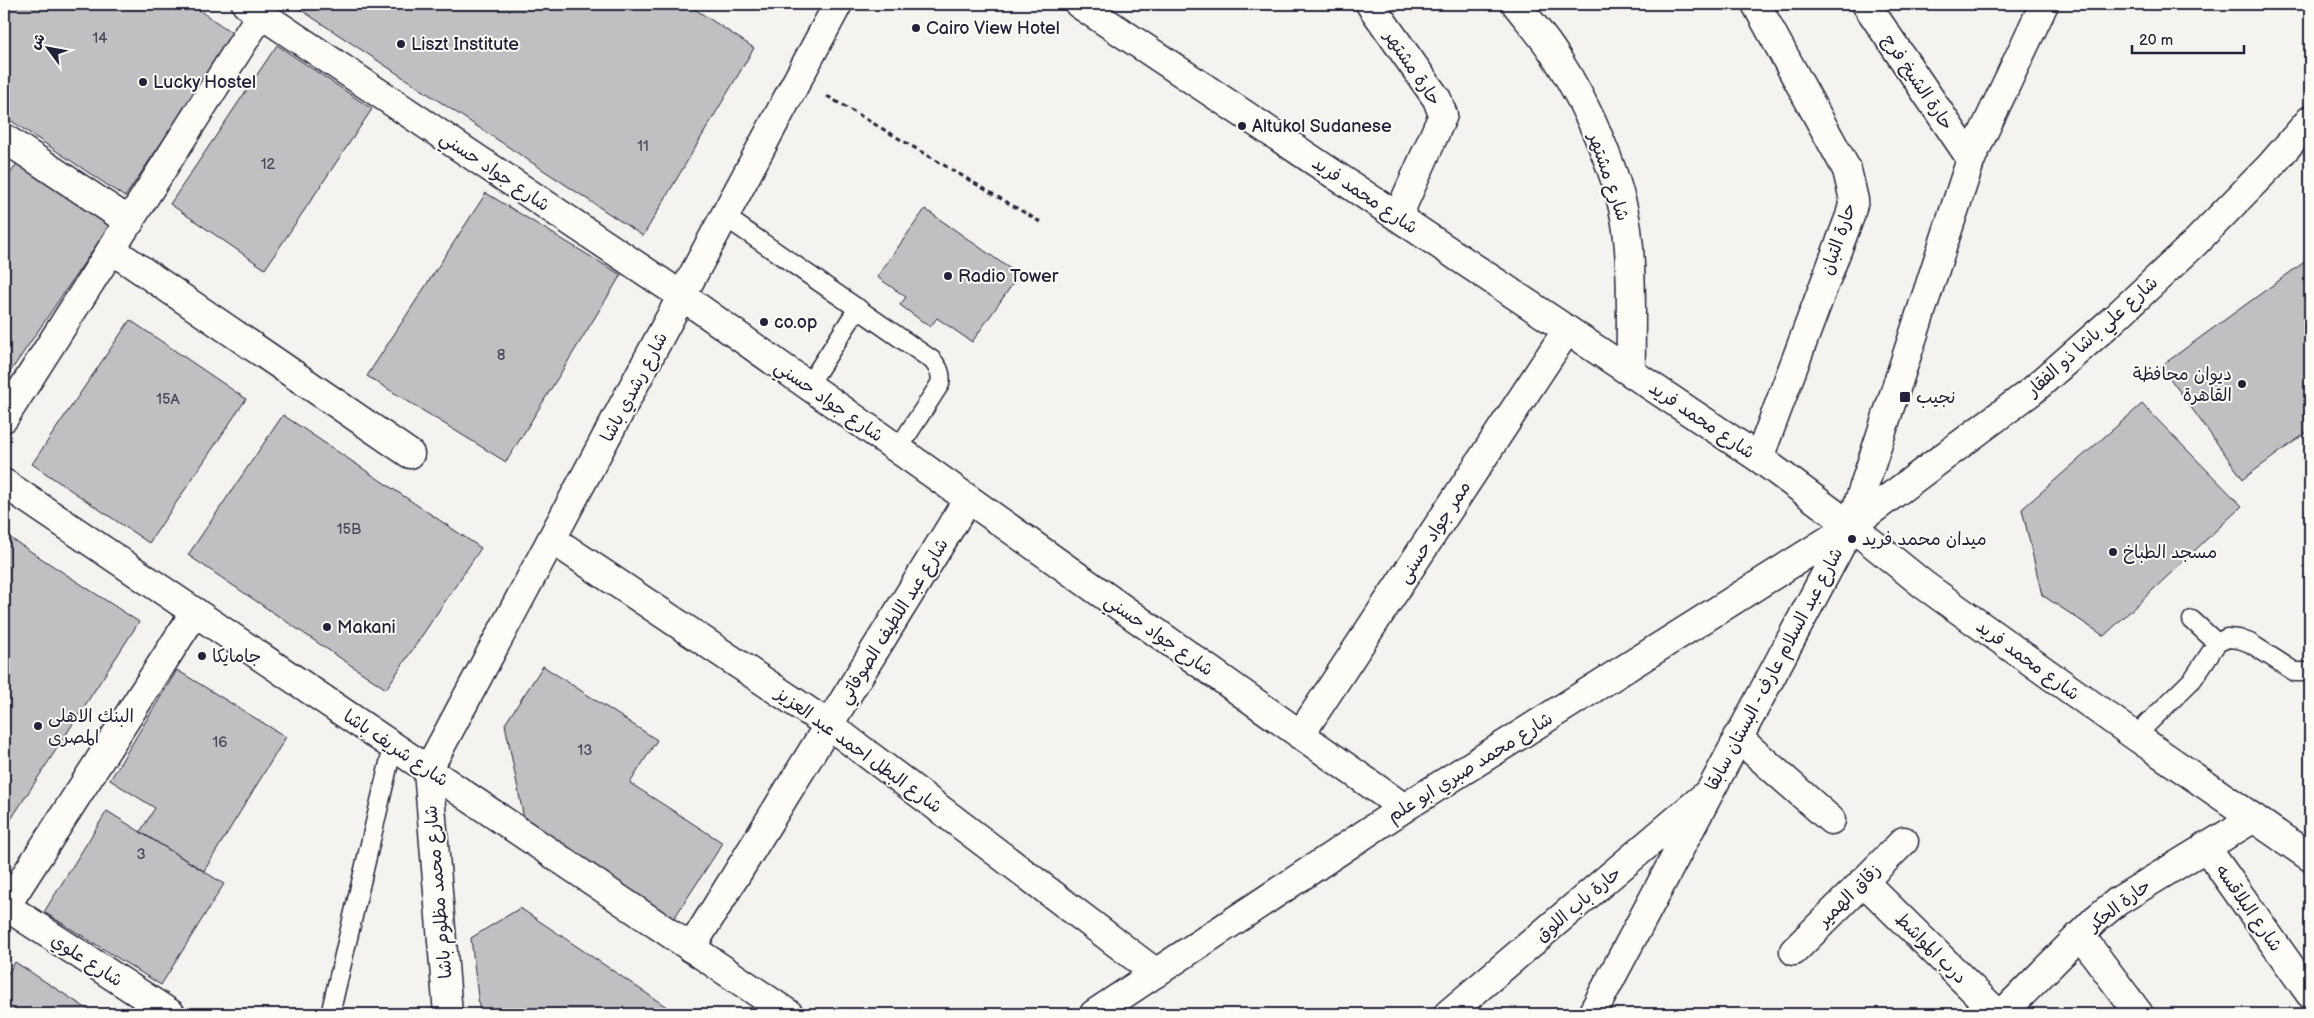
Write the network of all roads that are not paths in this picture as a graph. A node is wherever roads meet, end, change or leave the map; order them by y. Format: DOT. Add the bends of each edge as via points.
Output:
graph roads {
  1 [pos="838,4"];
  2 [pos="1078,4"];
  3 [pos="1370,4"];
  4 [pos="1516,4"];
  5 [pos="1866,4"];
  6 [pos="2044,4"];
  7 [pos="1762,6"];
  8 [pos="253,9"];
  9 [pos="2310,120"];
  10 [pos="4,138"];
  11 [pos="1971,159"];
  12 [pos="724,216"];
  13 [pos="1398,216"];
  14 [pos="130,222"];
  15 [pos="112,250"];
  16 [pos="682,296"];
  17 [pos="858,308"];
  18 [pos="1567,330"];
  19 [pos="1631,372"];
  20 [pos="808,386"];
  21 [pos="4,418"];
  22 [pos="898,449"];
  23 [pos="410,454"];
  24 [pos="1759,458"];
  25 [pos="4,482"];
  26 [pos="968,499"];
  27 [pos="1851,526"];
  28 [pos="553,540"];
  29 [pos="195,612"];
  30 [pos="2192,620"];
  31 [pos="2217,643"];
  32 [pos="2310,672"];
  33 [pos="829,725"];
  34 [pos="1300,735"];
  35 [pos="2135,736"];
  36 [pos="1737,737"];
  37 [pos="393,746"];
  38 [pos="428,770"];
  39 [pos="1708,793"];
  40 [pos="1404,808"];
  41 [pos="2254,818"];
  42 [pos="1831,820"];
  43 [pos="1904,840"];
  44 [pos="2205,846"];
  45 [pos="2310,857"];
  46 [pos="1863,881"];
  47 [pos="4,907"];
  48 [pos="2080,935"];
  49 [pos="692,948"];
  50 [pos="1794,950"];
  51 [pos="1156,973"];
  52 [pos="2310,994"];
  53 [pos="332,1006"];
  54 [pos="171,1014"];
  55 [pos="448,1014"];
  56 [pos="789,1014"];
  57 [pos="1094,1014"];
  58 [pos="1448,1014"];
  59 [pos="1592,1014"];
  60 [pos="2000,1014"];
  61 [pos="2139,1014"];
  1 -- 12 [label="street, شارع رشدي باشا"];
  2 -- 13 [label="street, شارع محمد فريد"];
  3 -- 13 [label="street, حارة مشتهر" via="1437,99 1443,115"];
  4 -- 19 [label="street, شارع مشتهر" via="1555,54 1578,94 1624,210 1630,265"];
  5 -- 11 [label="street, حارة الشيخ فرج"];
  6 -- 11 [label="street, شارع عبد السلام عارف - البستان سابقا"];
  7 -- 24 [label="street, حارة التبان" via="1847,170 1854,200"];
  8 -- 14 [label="street"];
  8 -- 16 [label="street, شارع جواد حسني"];
  9 -- 27 [label="street, شارع علي باشا ذو الفقار" via="2195,243 2115,318 2032,391"];
  10 -- 14 [label="street"];
  11 -- 27 [label="street, شارع عبد السلام عارف - البستان سابقا"];
  12 -- 16 [label="street, شارع رشدي باشا"];
  12 -- 17 [label="lane"];
  13 -- 18 [label="street, شارع محمد فريد"];
  14 -- 15 [label="street"];
  15 -- 21 [label="street"];
  15 -- 23 [label="street"];
  16 -- 20 [label="street, شارع جواد حسني"];
  16 -- 28 [label="street, شارع رشدي باشا"];
  17 -- 20 [label="lane"];
  17 -- 22 [label="lane" via="939,368 940,384"];
  18 -- 19 [label="street, شارع محمد فريد"];
  18 -- 34 [label="street, ممر جواد حسنى"];
  19 -- 24 [label="street, شارع محمد فريد"];
  20 -- 22 [label="street, شارع جواد حسني"];
  22 -- 26 [label="street, شارع جواد حسني"];
  24 -- 27 [label="street, شارع محمد فريد"];
  25 -- 29 [label="street, شارع شريف باشا"];
  26 -- 33 [label="street, شارع عبد اللطيف الصوفاتي"];
  26 -- 34 [label="street, شارع جواد حسني"];
  27 -- 35 [label="street, شارع محمد فريد" via="1924,585"];
  27 -- 36 [label="street, شارع عبد السلام عارف - البستان سابقا"];
  27 -- 40 [label="street, شارع محمد صبري ابو علم"];
  28 -- 33 [label="street, شارع البطل احمد عبد العزيز"];
  28 -- 38 [label="street, شارع رشدي باشا"];
  29 -- 37 [label="street, شارع شريف باشا"];
  29 -- 47 [label="street"];
  30 -- 31 [label="lane"];
  31 -- 32 [label="lane" via="2227,638 2239,639 2295,672"];
  31 -- 35 [label="lane" via="2193,679"];
  33 -- 49 [label="street, شارع عبد اللطيف الصوفاتي"];
  33 -- 51 [label="street, شارع البطل احمد عبد العزيز"];
  34 -- 40 [label="street, شارع جواد حسني"];
  35 -- 41 [label="street, شارع محمد فريد"];
  36 -- 39 [label="street, شارع عبد السلام عارف - البستان سابقا"];
  36 -- 42 [label="street"];
  37 -- 38 [label="street, شارع شريف باشا"];
  37 -- 53 [label="lane"];
  38 -- 49 [label="street, شارع شريف باشا"];
  38 -- 55 [label="street, شارع محمد مظلوم باشا"];
  39 -- 58 [label="street, حارة باب اللوق"];
  39 -- 59 [label="street, شارع عبد السلام عارف - البستان سابقا"];
  40 -- 51 [label="street, شارع محمد صبري ابو علم"];
  41 -- 44 [label="street, حارة الحكر"];
  41 -- 45 [label="street, شارع محمد فريد"];
  43 -- 46 [label="street, زقاق الهمير"];
  44 -- 48 [label="street, حارة الحكر" via="2118,901"];
  44 -- 52 [label="street, شارع البلاقسه"];
  46 -- 50 [label="street, زقاق الهمير"];
  46 -- 60 [label="street, درب المواشط"];
  47 -- 54 [label="street, شارع علوي"];
  48 -- 60 [label="street, حارة الحكر"];
  48 -- 61 [label="street"];
  49 -- 56 [label="street, شارع شريف باشا"];
  51 -- 57 [label="street, شارع محمد صبري ابو علم"];
}
